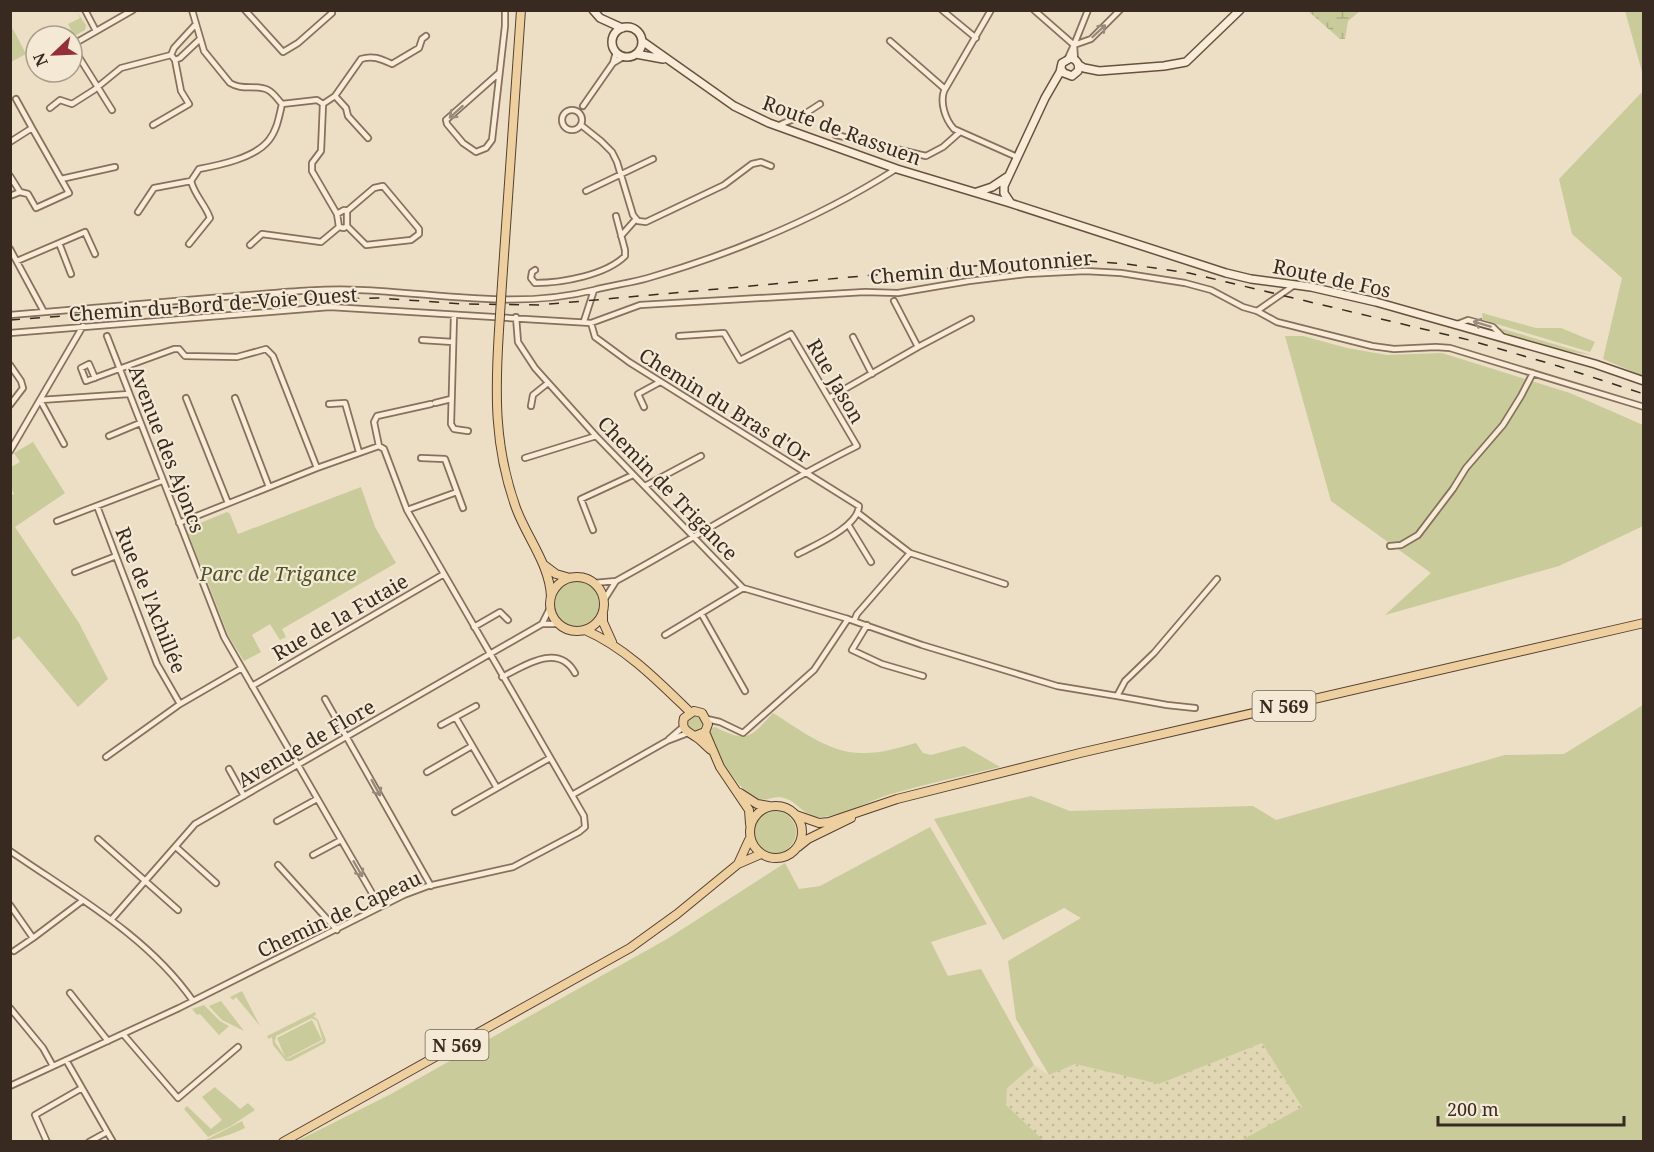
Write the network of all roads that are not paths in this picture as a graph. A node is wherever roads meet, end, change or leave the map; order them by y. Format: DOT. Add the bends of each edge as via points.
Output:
graph roads {
  1 [pos="85,10"];
  2 [pos="133,10"];
  3 [pos="192,10"];
  4 [pos="245,10"];
  5 [pos="330,10"];
  6 [pos="504,10"];
  7 [pos="521,10"];
  8 [pos="593,10"];
  9 [pos="942,10"];
  10 [pos="991,10"];
  11 [pos="1034,10"];
  12 [pos="1088,10"];
  13 [pos="1120,10"];
  14 [pos="1240,10"];
  15 [pos="600,18"];
  16 [pos="196,24"];
  17 [pos="622,28"];
  18 [pos="96,31"];
  19 [pos="426,36"];
  20 [pos="84,38"];
  21 [pos="613,38"];
  22 [pos="976,38"];
  23 [pos="200,39"];
  24 [pos="642,41"];
  25 [pos="890,41"];
  26 [pos="1074,45"];
  27 [pos="616,52"];
  28 [pos="636,54"];
  29 [pos="171,55"];
  30 [pos="623,57"];
  31 [pos="175,60"];
  32 [pos="1074,61"];
  33 [pos="671,62"];
  34 [pos="613,63"];
  35 [pos="84,64"];
  36 [pos="1061,69"];
  37 [pos="1099,71"];
  38 [pos="499,73"];
  39 [pos="1072,74"];
  40 [pos="1056,80"];
  41 [pos="98,87"];
  42 [pos="945,89"];
  43 [pos="335,96"];
  44 [pos="16,99"];
  45 [pos="282,104"];
  46 [pos="323,104"];
  47 [pos="820,104"];
  48 [pos="50,108"];
  49 [pos="112,110"];
  50 [pos="578,113"];
  51 [pos="153,125"];
  52 [pos="581,125"];
  53 [pos="777,126"];
  54 [pos="32,128"];
  55 [pos="960,132"];
  56 [pos="836,135"];
  57 [pos="368,138"];
  58 [pos="10,142"];
  59 [pos="1017,157"];
  60 [pos="653,159"];
  61 [pos="771,165"];
  62 [pos="115,167"];
  63 [pos="897,169"];
  64 [pos="620,174"];
  65 [pos="1009,175"];
  66 [pos="10,176"];
  67 [pos="61,179"];
  68 [pos="191,181"];
  69 [pos="586,191"];
  70 [pos="20,192"];
  71 [pos="976,193"];
  72 [pos="10,196"];
  73 [pos="1012,204"];
  74 [pos="347,211"];
  75 [pos="138,212"];
  76 [pos="337,214"];
  77 [pos="616,216"];
  78 [pos="636,219"];
  79 [pos="347,226"];
  80 [pos="339,227"];
  81 [pos="621,236"];
  82 [pos="59,243"];
  83 [pos="189,244"];
  84 [pos="250,245"];
  85 [pos="10,249"];
  86 [pos="94,254"];
  87 [pos="14,258"];
  88 [pos="535,270"];
  89 [pos="71,274"];
  90 [pos="1295,284"];
  91 [pos="594,290"];
  92 [pos="894,301"];
  93 [pos="1257,311"];
  94 [pos="44,312"];
  95 [pos="10,315"];
  96 [pos="454,315"];
  97 [pos="516,318"];
  98 [pos="971,319"];
  99 [pos="584,321"];
  100 [pos="591,323"];
  101 [pos="83,326"];
  102 [pos="10,333"];
  103 [pos="107,336"];
  104 [pos="679,336"];
  105 [pos="853,337"];
  106 [pos="422,340"];
  107 [pos="453,342"];
  108 [pos="918,347"];
  109 [pos="10,364"];
  110 [pos="119,368"];
  111 [pos="1533,373"];
  112 [pos="872,374"];
  113 [pos="95,378"];
  114 [pos="1644,381"];
  115 [pos="548,382"];
  116 [pos="660,382"];
  117 [pos="129,394"];
  118 [pos="186,398"];
  119 [pos="235,398"];
  120 [pos="829,398"];
  121 [pos="451,399"];
  122 [pos="40,400"];
  123 [pos="329,404"];
  124 [pos="10,405"];
  125 [pos="531,405"];
  126 [pos="1644,406"];
  127 [pos="644,407"];
  128 [pos="140,423"];
  129 [pos="468,431"];
  130 [pos="109,436"];
  131 [pos="596,436"];
  132 [pos="64,444"];
  133 [pos="379,446"];
  134 [pos="10,451"];
  135 [pos="359,452"];
  136 [pos="701,456"];
  137 [pos="525,458"];
  138 [pos="421,459"];
  139 [pos="317,468"];
  140 [pos="803,472"];
  141 [pos="633,475"];
  142 [pos="162,481"];
  143 [pos="645,486"];
  144 [pos="269,487"];
  145 [pos="457,492"];
  146 [pos="228,503"];
  147 [pos="97,506"];
  148 [pos="463,508"];
  149 [pos="407,510"];
  150 [pos="858,513"];
  151 [pos="57,521"];
  152 [pos="179,523"];
  153 [pos="849,526"];
  154 [pos="593,530"];
  155 [pos="694,538"];
  156 [pos="1390,546"];
  157 [pos="910,553"];
  158 [pos="798,554"];
  159 [pos="116,556"];
  160 [pos="871,562"];
  161 [pos="543,564"];
  162 [pos="75,572"];
  163 [pos="444,574"];
  164 [pos="570,578"];
  165 [pos="1217,579"];
  166 [pos="616,581"];
  167 [pos="594,583"];
  168 [pos="1005,584"];
  169 [pos="743,588"];
  170 [pos="551,597"];
  171 [pos="604,600"];
  172 [pos="550,608"];
  173 [pos="602,613"];
  174 [pos="701,613"];
  175 [pos="508,620"];
  176 [pos="851,620"];
  177 [pos="1644,623"];
  178 [pos="542,624"];
  179 [pos="559,624"];
  180 [pos="867,625"];
  181 [pos="474,627"];
  182 [pos="585,630"];
  183 [pos="665,634"];
  184 [pos="613,644"];
  185 [pos="489,654"];
  186 [pos="242,668"];
  187 [pos="574,673"];
  188 [pos="923,676"];
  189 [pos="502,677"];
  190 [pos="252,686"];
  191 [pos="745,691"];
  192 [pos="1117,696"];
  193 [pos="325,699"];
  194 [pos="180,704"];
  195 [pos="476,706"];
  196 [pos="1195,708"];
  197 [pos="456,718"];
  198 [pos="707,719"];
  199 [pos="441,725"];
  200 [pos="688,725"];
  201 [pos="705,732"];
  202 [pos="347,737"];
  203 [pos="472,746"];
  204 [pos="714,753"];
  205 [pos="106,757"];
  206 [pos="550,758"];
  207 [pos="297,764"];
  208 [pos="229,769"];
  209 [pos="427,772"];
  210 [pos="497,788"];
  211 [pos="738,791"];
  212 [pos="572,795"];
  213 [pos="244,796"];
  214 [pos="317,799"];
  215 [pos="771,806"];
  216 [pos="862,810"];
  217 [pos="455,812"];
  218 [pos="796,815"];
  219 [pos="277,821"];
  220 [pos="750,826"];
  221 [pos="750,838"];
  222 [pos="98,839"];
  223 [pos="341,840"];
  224 [pos="176,847"];
  225 [pos="798,847"];
  226 [pos="10,851"];
  227 [pos="761,854"];
  228 [pos="313,855"];
  229 [pos="738,864"];
  230 [pos="278,865"];
  231 [pos="145,882"];
  232 [pos="216,883"];
  233 [pos="431,886"];
  234 [pos="82,901"];
  235 [pos="10,905"];
  236 [pos="380,907"];
  237 [pos="178,910"];
  238 [pos="111,920"];
  239 [pos="337,930"];
  240 [pos="33,938"];
  241 [pos="14,951"];
  242 [pos="70,993"];
  243 [pos="193,1001"];
  244 [pos="10,1008"];
  245 [pos="123,1034"];
  246 [pos="108,1041"];
  247 [pos="238,1047"];
  248 [pos="66,1060"];
  249 [pos="53,1066"];
  250 [pos="10,1086"];
  251 [pos="82,1088"];
  252 [pos="107,1132"];
  253 [pos="47,1142"];
  254 [pos="89,1142"];
  255 [pos="113,1142"];
  256 [pos="283,1142"];
  1 -- 18 [label="street"];
  2 -- 18 [label="street"];
  3 -- 16 [label="street"];
  4 -- 5 [label="street" via="284,52 332,13"];
  6 -- 38 [label="street"];
  7 -- 161 [label="main road, bridge" via="495,400 500,448 517,510"];
  8 -- 15 [label="main road"];
  9 -- 22 [label="street"];
  10 -- 22 [label="street"];
  11 -- 26 [label="street"];
  12 -- 26 [label="street"];
  26 -- 13 [label="street, one-way" via="1091,39"];
  14 -- 37 [label="main road" via="1186,62"];
  15 -- 17 [label="main road"];
  15 -- 21 [label="main road"];
  16 -- 23 [label="street"];
  16 -- 29 [label="street"];
  17 -- 21 [label="main road"];
  17 -- 24 [label="main road" via="635,29"];
  18 -- 20 [label="street"];
  19 -- 43 [label="street" via="419,48 392,64 378,58 361,59"];
  21 -- 27 [label="main road"];
  22 -- 42 [label="street"];
  23 -- 31 [label="street"];
  23 -- 45 [label="street" via="204,51 236,87 265,88"];
  24 -- 28 [label="main road"];
  24 -- 33 [label="main road, Route de Rassuen"];
  25 -- 42 [label="street"];
  26 -- 32 [label="street"];
  27 -- 30 [label="main road"];
  27 -- 34 [label="street"];
  28 -- 30 [label="main road"];
  28 -- 33 [label="main road, Route de Rassuen"];
  29 -- 31 [label="street"];
  29 -- 41 [label="street" via="121,68"];
  30 -- 34 [label="street"];
  31 -- 51 [label="street" via="181,91 189,104"];
  32 -- 36 [label="main road" via="1062,63"];
  32 -- 37 [label="main road"];
  32 -- 39 [label="main road"];
  33 -- 53 [label="main road, Route de Rassuen" via="734,106"];
  34 -- 50 [label="street"];
  35 -- 41 [label="street"];
  36 -- 39 [label="main road"];
  36 -- 40 [label="main road"];
  37 -- 39 [label="main road"];
  38 -- 38 [label="street, one-way" via="446,120 463,143 476,152 492,140"];
  39 -- 40 [label="main road"];
  40 -- 59 [label="main road"];
  41 -- 48 [label="street" via="72,104 60,100"];
  41 -- 49 [label="street"];
  42 -- 55 [label="street" via="943,106 950,124"];
  43 -- 46 [label="street"];
  43 -- 57 [label="street"];
  44 -- 54 [label="street"];
  45 -- 46 [label="street" via="317,100"];
  45 -- 68 [label="street" via="268,142 234,162 199,169"];
  46 -- 76 [label="street" via="321,151 311,167"];
  47 -- 53 [label="street"];
  50 -- 52 [label="street"];
  50 -- 52 [label="street" via="566,113 563,124 572,130"];
  52 -- 64 [label="street" via="612,152"];
  53 -- 63 [label="main road, Route de Rassuen"];
  54 -- 58 [label="street"];
  54 -- 67 [label="street"];
  55 -- 56 [label="street" via="926,156"];
  55 -- 59 [label="street"];
  59 -- 65 [label="main road"];
  60 -- 64 [label="street"];
  61 -- 78 [label="street" via="752,164 724,185 646,222"];
  62 -- 67 [label="street"];
  63 -- 71 [label="main road, Route de Rassuen"];
  63 -- 91 [label="street" via="758,238 646,278"];
  64 -- 69 [label="street"];
  64 -- 78 [label="street"];
  65 -- 71 [label="main road"];
  65 -- 73 [label="main road" via="1004,193"];
  66 -- 70 [label="street"];
  67 -- 70 [label="street" via="69,193 36,208 28,194"];
  68 -- 75 [label="street" via="154,188"];
  68 -- 83 [label="street" via="194,194 205,204 210,218"];
  70 -- 72 [label="street"];
  71 -- 73 [label="main road, Route de Rassuen"];
  73 -- 90 [label="main road, Route de Fos" via="1226,273"];
  74 -- 76 [label="street"];
  74 -- 79 [label="street"];
  74 -- 79 [label="street" via="374,188 383,186 419,234 411,240 366,245"];
  76 -- 80 [label="street"];
  77 -- 81 [label="street"];
  78 -- 81 [label="street"];
  79 -- 80 [label="street"];
  80 -- 84 [label="street" via="321,242 262,234"];
  81 -- 88 [label="street" via="626,256 597,272 535,283 531,278"];
  82 -- 86 [label="street" via="85,232"];
  82 -- 87 [label="street"];
  82 -- 89 [label="street"];
  85 -- 87 [label="street"];
  87 -- 94 [label="street"];
  90 -- 93 [label="street"];
  90 -- 114 [label="main road, Route de Fos" via="1376,302"];
  91 -- 94 [label="street" via="543,298 488,299 359,290 292,292"];
  91 -- 99 [label="street"];
  92 -- 108 [label="street"];
  93 -- 100 [label="street, Chemin du Moutonnier" via="1185,283 1085,271 981,279 898,293 640,305"];
  93 -- 111 [label="street, Chemin du Moutonnier" via="1286,325 1372,346 1450,348"];
  94 -- 95 [label="street"];
  96 -- 97 [label="street, Chemin du Bord de Voie Ouest"];
  96 -- 101 [label="street, Chemin du Bord de Voie Ouest" via="330,307"];
  96 -- 107 [label="street"];
  97 -- 99 [label="street, Chemin du Bord de Voie Ouest"];
  97 -- 115 [label="street, Chemin de Trigance" via="518,342"];
  98 -- 108 [label="street"];
  99 -- 100 [label="street"];
  100 -- 116 [label="street, Chemin du Bras d'Or" via="595,337"];
  101 -- 102 [label="street, Chemin du Bord de Voie Ouest"];
  101 -- 122 [label="street"];
  103 -- 110 [label="street, Avenue des Ajoncs"];
  104 -- 120 [label="street, Rue Jason" via="724,333 740,360 791,334"];
  105 -- 112 [label="street"];
  106 -- 107 [label="street"];
  107 -- 121 [label="street"];
  108 -- 112 [label="street"];
  109 -- 124 [label="street" via="23,388"];
  110 -- 113 [label="street"];
  110 -- 117 [label="street, Avenue des Ajoncs"];
  110 -- 139 [label="street" via="174,349 185,356 237,357 266,349 273,356"];
  111 -- 126 [label="street, Chemin du Moutonnier"];
  111 -- 156 [label="street" via="1503,425 1418,535 1401,545"];
  112 -- 120 [label="street"];
  115 -- 125 [label="street" via="533,395"];
  115 -- 131 [label="street, Chemin de Trigance"];
  116 -- 127 [label="street" via="638,394"];
  116 -- 140 [label="street, Chemin du Bras d'Or"];
  117 -- 122 [label="street"];
  117 -- 128 [label="street, Avenue des Ajoncs"];
  118 -- 146 [label="street"];
  119 -- 144 [label="street"];
  120 -- 140 [label="street, Rue Jason" via="857,446"];
  121 -- 129 [label="street" via="454,429"];
  121 -- 133 [label="street" via="375,417"];
  122 -- 132 [label="street"];
  122 -- 134 [label="street"];
  123 -- 135 [label="street" via="345,403"];
  128 -- 130 [label="street"];
  128 -- 142 [label="street, Avenue des Ajoncs"];
  131 -- 137 [label="street"];
  131 -- 141 [label="street, Chemin de Trigance"];
  133 -- 135 [label="street"];
  133 -- 149 [label="street" via="384,449"];
  135 -- 139 [label="street"];
  136 -- 143 [label="street"];
  138 -- 145 [label="street" via="445,459"];
  139 -- 144 [label="street"];
  140 -- 150 [label="street, Chemin du Bras d'Or" via="859,506"];
  140 -- 155 [label="street"];
  141 -- 143 [label="street, Chemin de Trigance"];
  141 -- 154 [label="street" via="582,499"];
  142 -- 147 [label="street"];
  142 -- 152 [label="street, Avenue des Ajoncs"];
  143 -- 155 [label="street, Chemin de Trigance"];
  144 -- 146 [label="street"];
  145 -- 148 [label="street"];
  145 -- 149 [label="street"];
  146 -- 152 [label="street"];
  147 -- 151 [label="street"];
  147 -- 159 [label="street, Rue de l'Achillée"];
  149 -- 163 [label="street"];
  150 -- 153 [label="street"];
  150 -- 157 [label="street"];
  152 -- 186 [label="street, Avenue des Ajoncs" via="224,637"];
  153 -- 158 [label="street"];
  153 -- 160 [label="street"];
  155 -- 166 [label="street"];
  155 -- 169 [label="street, Chemin de Trigance"];
  157 -- 168 [label="street"];
  157 -- 176 [label="street"];
  159 -- 162 [label="street"];
  159 -- 194 [label="street, Rue de l'Achillée" via="157,664"];
  161 -- 164 [label="main road"];
  161 -- 170 [label="main road"];
  163 -- 181 [label="street"];
  163 -- 190 [label="street, Rue de la Futaie"];
  164 -- 167 [label="main road"];
  164 -- 170 [label="main road" via="558,585"];
  165 -- 192 [label="street" via="1125,681"];
  166 -- 167 [label="street"];
  166 -- 171 [label="street"];
  167 -- 171 [label="main road"];
  169 -- 174 [label="street"];
  169 -- 176 [label="street, Chemin de Trigance"];
  170 -- 172 [label="main road"];
  171 -- 173 [label="main road"];
  172 -- 178 [label="street"];
  172 -- 179 [label="main road"];
  173 -- 182 [label="main road"];
  173 -- 184 [label="main road"];
  174 -- 183 [label="street"];
  174 -- 191 [label="street"];
  175 -- 181 [label="street" via="500,612"];
  176 -- 180 [label="street, Chemin de Trigance"];
  176 -- 198 [label="street" via="814,670 743,733"];
  177 -- 216 [label="main road, N 569" via="1092,750"];
  178 -- 179 [label="street, Avenue de Flore"];
  178 -- 185 [label="street, Avenue de Flore"];
  179 -- 182 [label="main road" via="571,631"];
  180 -- 188 [label="street" via="852,650"];
  180 -- 192 [label="street, Chemin de Trigance" via="1057,686"];
  181 -- 185 [label="street"];
  182 -- 184 [label="main road"];
  184 -- 200 [label="main road" via="674,696"];
  185 -- 189 [label="street"];
  185 -- 202 [label="street, Avenue de Flore"];
  186 -- 190 [label="street, Avenue des Ajoncs"];
  186 -- 194 [label="street"];
  187 -- 189 [label="street" via="571,666 551,656"];
  189 -- 206 [label="street"];
  190 -- 207 [label="street, Avenue des Ajoncs"];
  192 -- 196 [label="street, Chemin de Trigance"];
  193 -- 202 [label="street"];
  194 -- 205 [label="street"];
  195 -- 197 [label="street"];
  197 -- 199 [label="street"];
  197 -- 203 [label="street"];
  198 -- 200 [label="main road" via="698,711"];
  198 -- 201 [label="main road"];
  200 -- 201 [label="main road"];
  200 -- 204 [label="main road"];
  200 -- 212 [label="street"];
  201 -- 204 [label="main road"];
  202 -- 207 [label="street, Avenue de Flore"];
  202 -- 233 [label="street, one-way"];
  203 -- 209 [label="street"];
  203 -- 210 [label="street"];
  204 -- 211 [label="main road"];
  206 -- 210 [label="street"];
  206 -- 212 [label="street"];
  207 -- 213 [label="street, Avenue de Flore"];
  207 -- 214 [label="street, Avenue des Ajoncs"];
  208 -- 213 [label="street"];
  210 -- 217 [label="street"];
  211 -- 215 [label="main road" via="757,804"];
  211 -- 220 [label="main road" via="749,810"];
  212 -- 233 [label="street, Chemin de Capeau" via="586,823 579,832 513,867"];
  213 -- 224 [label="street, Avenue de Flore" via="195,824"];
  214 -- 219 [label="street"];
  214 -- 223 [label="street, Avenue des Ajoncs"];
  215 -- 218 [label="main road" via="785,807"];
  215 -- 220 [label="main road" via="758,813"];
  216 -- 218 [label="main road" via="819,823"];
  216 -- 225 [label="main road, N 569"];
  218 -- 225 [label="main road" via="802,831"];
  220 -- 221 [label="main road, N 569"];
  221 -- 227 [label="main road"];
  221 -- 229 [label="main road, N 569"];
  222 -- 231 [label="street"];
  223 -- 228 [label="street"];
  223 -- 236 [label="street, Avenue des Ajoncs, one-way"];
  224 -- 231 [label="street, Avenue de Flore"];
  224 -- 232 [label="street"];
  225 -- 227 [label="main road, N 569" via="776,859"];
  226 -- 234 [label="street"];
  227 -- 229 [label="main road, N 569"];
  229 -- 256 [label="main road, N 569" via="630,948"];
  230 -- 239 [label="street"];
  231 -- 237 [label="street"];
  231 -- 238 [label="street, Avenue de Flore"];
  233 -- 236 [label="street, Chemin de Capeau"];
  234 -- 238 [label="street"];
  234 -- 240 [label="street"];
  235 -- 240 [label="street"];
  236 -- 239 [label="street, Chemin de Capeau"];
  238 -- 243 [label="street" via="149,950"];
  239 -- 243 [label="street, Chemin de Capeau"];
  240 -- 241 [label="street"];
  242 -- 246 [label="street"];
  243 -- 245 [label="street, Chemin de Capeau"];
  244 -- 249 [label="street"];
  245 -- 246 [label="street, Chemin de Capeau"];
  245 -- 247 [label="street" via="178,1098"];
  246 -- 248 [label="street, Chemin de Capeau"];
  248 -- 249 [label="street, Chemin de Capeau"];
  248 -- 251 [label="street"];
  249 -- 250 [label="street, Chemin de Capeau"];
  251 -- 252 [label="street"];
  251 -- 253 [label="street" via="35,1115"];
  252 -- 254 [label="street"];
  252 -- 255 [label="street"];
}
